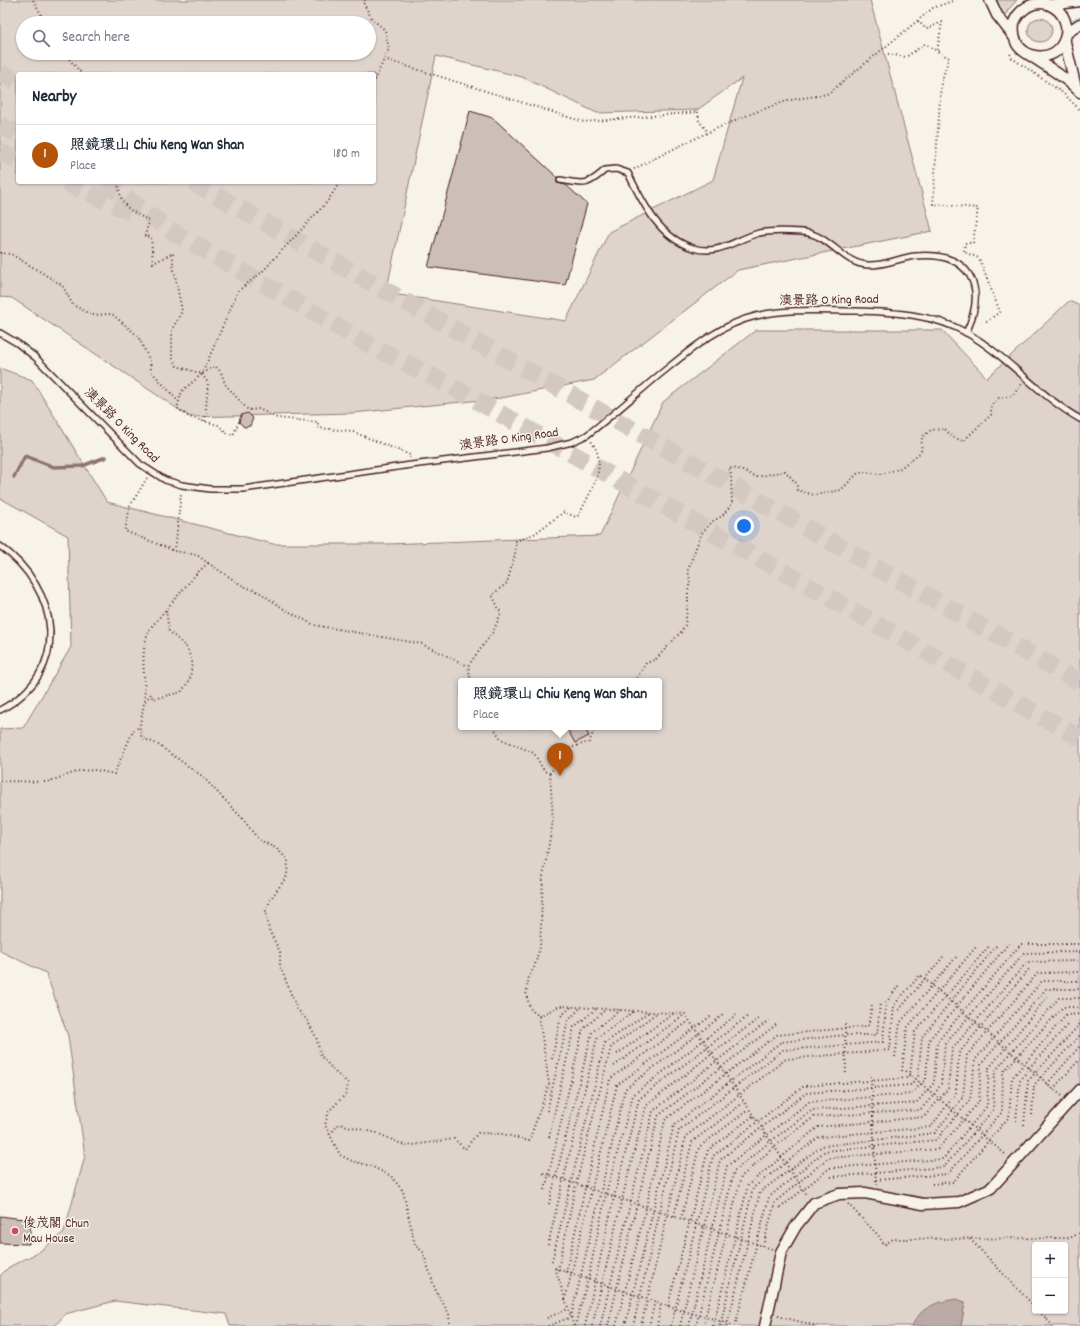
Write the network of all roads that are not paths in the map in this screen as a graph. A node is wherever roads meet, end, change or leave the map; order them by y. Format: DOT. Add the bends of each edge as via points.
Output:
graph roads {
  1 [pos="990,0"];
  2 [pos="1080,1"];
  3 [pos="1043,3"];
  4 [pos="1080,24"];
  5 [pos="1068,32"];
  6 [pos="1014,38"];
  7 [pos="1065,42"];
  8 [pos="1030,55"];
  9 [pos="1078,90"];
  10 [pos="560,180"];
  11 [pos="0,333"];
  12 [pos="966,333"];
  13 [pos="1080,419"];
  14 [pos="0,546"];
  15 [pos="0,710"];
  16 [pos="1080,1090"];
  17 [pos="765,1326"];
  1 -- 6 [label="street" via="997,15"];
  2 -- 3 [label="street"];
  3 -- 5 [label="street" via="1059,10"];
  3 -- 6 [label="street" via="1029,6 1019,14 1014,26"];
  4 -- 5 [label="street"];
  5 -- 7 [label="street"];
  6 -- 8 [label="street" via="1020,48"];
  7 -- 8 [label="street" via="1059,50 1050,55"];
  7 -- 9 [label="street"];
  8 -- 9 [label="street"];
  10 -- 12 [label="lane" via="581,184 593,181 605,170 628,173 650,216 674,238 695,249 720,250 764,232 802,232 821,237 851,260 864,265 879,265 921,256 956,261 968,272 975,293 973,318"];
  11 -- 12 [label="lane, 澳景路 O King Road" via="35,358 151,472 164,480 210,490 242,489 547,448 572,442 587,435 700,342 731,325 756,316 804,311 898,313 933,319"];
  12 -- 13 [label="lane, 澳景路 O King Road" via="994,351 1060,407"];
  14 -- 15 [label="lane" via="28,572 41,591 48,611 50,630 46,657 38,676 17,699"];
  16 -- 17 [label="street" via="992,1188 959,1202 923,1204 865,1193 839,1194 814,1204 796,1226 782,1252"];
}
